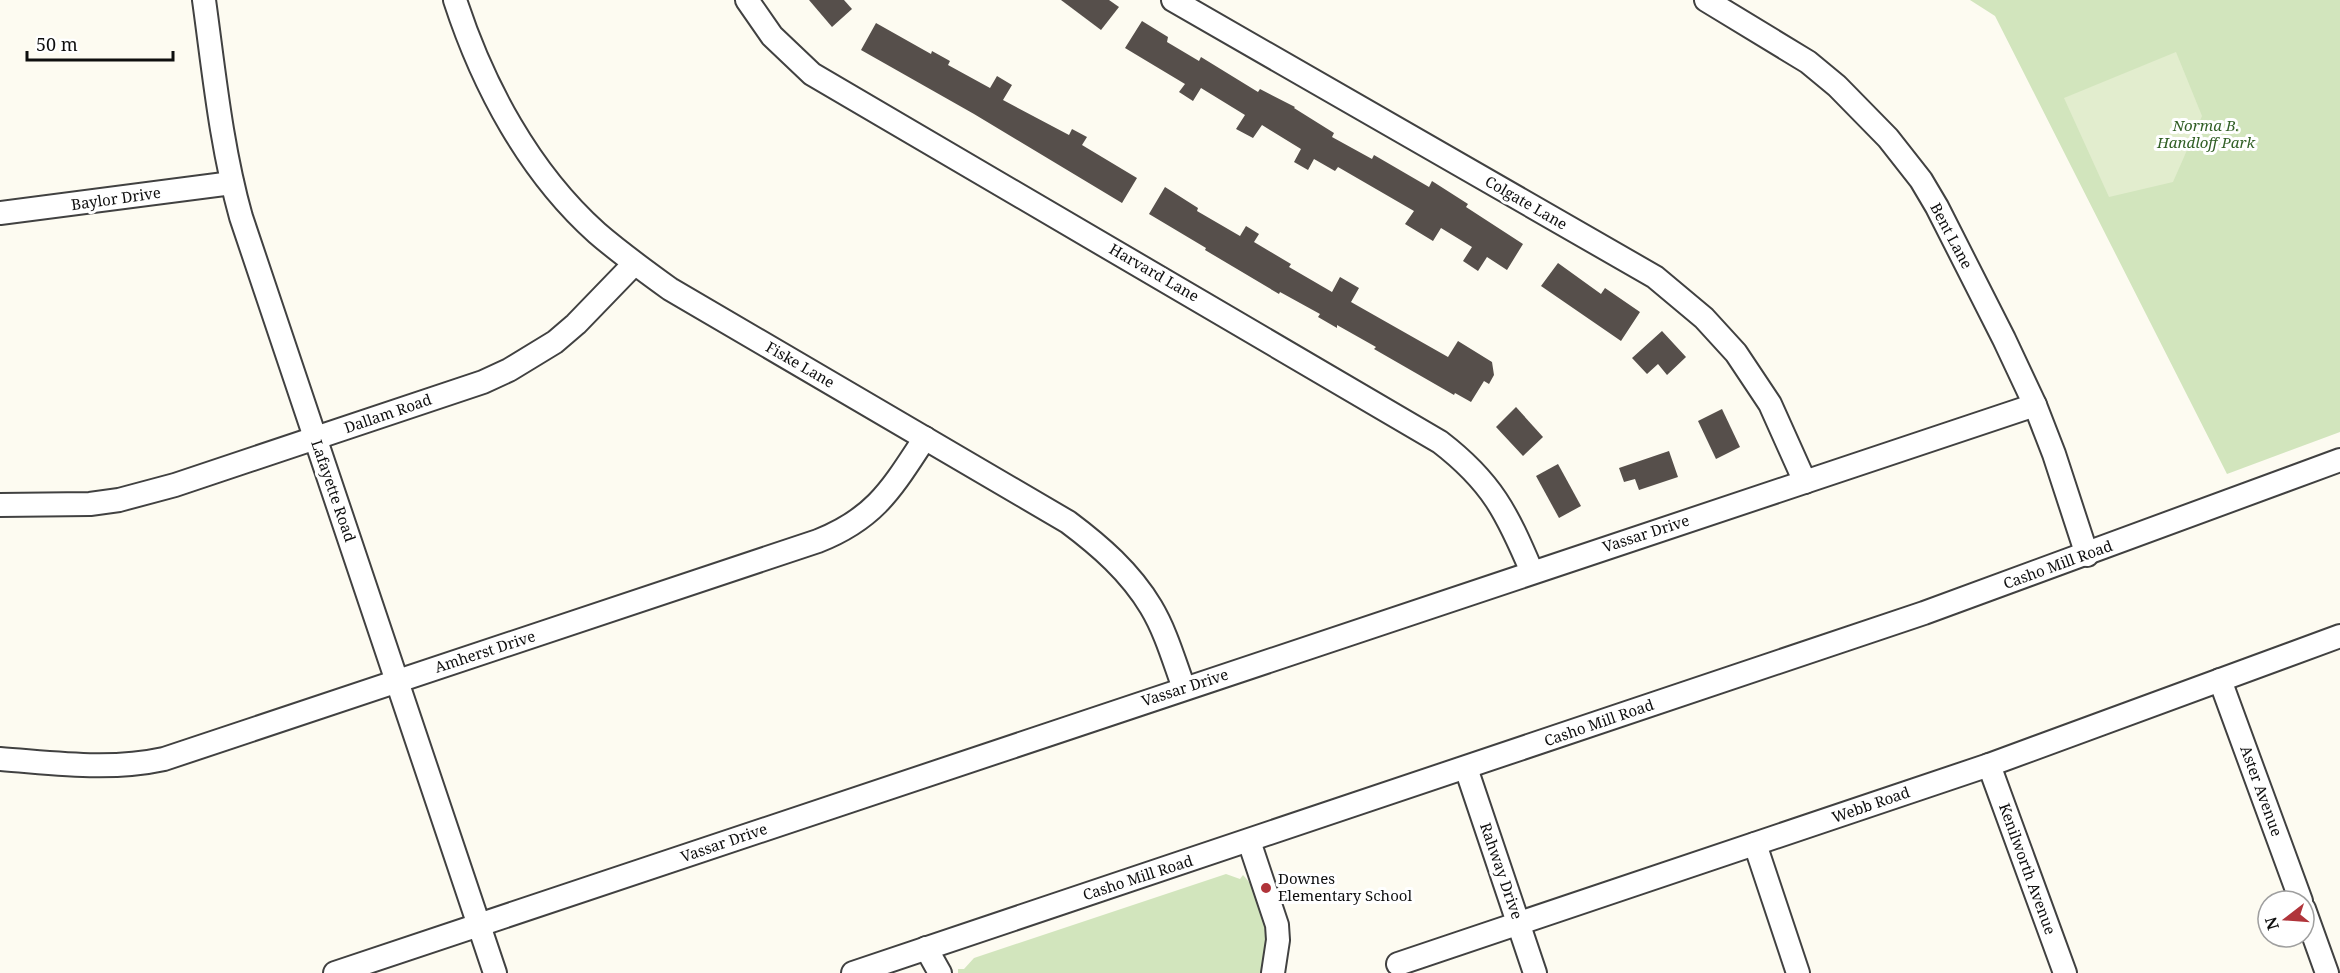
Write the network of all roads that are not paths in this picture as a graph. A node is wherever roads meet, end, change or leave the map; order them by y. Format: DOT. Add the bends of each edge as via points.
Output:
graph roads {
  1 [pos="204,0"];
  2 [pos="455,0"];
  3 [pos="747,0"];
  4 [pos="1173,0"];
  5 [pos="1706,0"];
  6 [pos="232,183"];
  7 [pos="0,213"];
  8 [pos="634,264"];
  9 [pos="2035,405"];
  10 [pos="315,438"];
  11 [pos="925,438"];
  12 [pos="2340,460"];
  13 [pos="1805,482"];
  14 [pos="0,505"];
  15 [pos="2087,555"];
  16 [pos="1532,572"];
  17 [pos="2340,636"];
  18 [pos="2220,680"];
  19 [pos="397,681"];
  20 [pos="1184,688"];
  21 [pos="0,759"];
  22 [pos="1989,765"];
  23 [pos="1466,768"];
  24 [pos="1249,841"];
  25 [pos="1755,844"];
  26 [pos="2297,889"];
  27 [pos="1518,923"];
  28 [pos="479,925"];
  29 [pos="2316,942"];
  30 [pos="926,948"];
  31 [pos="1398,964"];
  32 [pos="335,973"];
  33 [pos="495,973"];
  34 [pos="853,973"];
  35 [pos="940,973"];
  36 [pos="1273,973"];
  37 [pos="1535,973"];
  38 [pos="1798,973"];
  39 [pos="2065,973"];
  40 [pos="2327,973"];
  1 -- 6 [label="street, Lafayette Road"];
  2 -- 8 [label="street, Fiske Lane" via="488,82 524,146 570,204"];
  3 -- 16 [label="street, Harvard Lane" via="772,36 812,74 1440,442 1484,481 1501,505"];
  4 -- 13 [label="street, Colgate Lane" via="1655,277 1704,318 1736,353 1770,404"];
  5 -- 9 [label="street, Bent Lane" via="1808,62 1888,138 1921,180 1936,207"];
  6 -- 7 [label="street, Baylor Drive"];
  6 -- 10 [label="street, Lafayette Road" via="250,248"];
  8 -- 10 [label="street, Dallam Road" via="555,342 509,370"];
  8 -- 11 [label="street, Fiske Lane"];
  9 -- 13 [label="street, Vassar Drive"];
  9 -- 15 [label="street, Bent Lane"];
  10 -- 14 [label="street, Dallam Road" via="119,500"];
  10 -- 19 [label="street, Lafayette Road"];
  11 -- 19 [label="street, Amherst Drive" via="880,501 838,533"];
  11 -- 20 [label="street, Fiske Lane" via="1068,522 1096,543 1152,608"];
  12 -- 15 [label="street, Casho Mill Road"];
  13 -- 16 [label="street, Vassar Drive"];
  15 -- 23 [label="street, Casho Mill Road"];
  16 -- 20 [label="street, Vassar Drive"];
  17 -- 18 [label="street, Webb Road"];
  18 -- 22 [label="street, Webb Road"];
  18 -- 26 [label="street, Aster Avenue"];
  19 -- 21 [label="street, Amherst Drive" via="164,759 135,765"];
  19 -- 28 [label="street, Lafayette Road"];
  20 -- 28 [label="street, Vassar Drive"];
  22 -- 25 [label="street, Webb Road"];
  22 -- 39 [label="street, Kenilworth Avenue"];
  23 -- 24 [label="street, Casho Mill Road"];
  23 -- 27 [label="street, Rahway Drive"];
  24 -- 30 [label="street, Casho Mill Road"];
  24 -- 36 [label="street" via="1277,925"];
  25 -- 27 [label="street, Webb Road"];
  25 -- 38 [label="street"];
  27 -- 31 [label="street, Webb Road"];
  27 -- 37 [label="street, Rahway Drive"];
  28 -- 32 [label="street, Vassar Drive"];
  28 -- 33 [label="street, Lafayette Road"];
  29 -- 40 [label="street"];
  30 -- 34 [label="street, Casho Mill Road"];
  30 -- 35 [label="street"];
}
